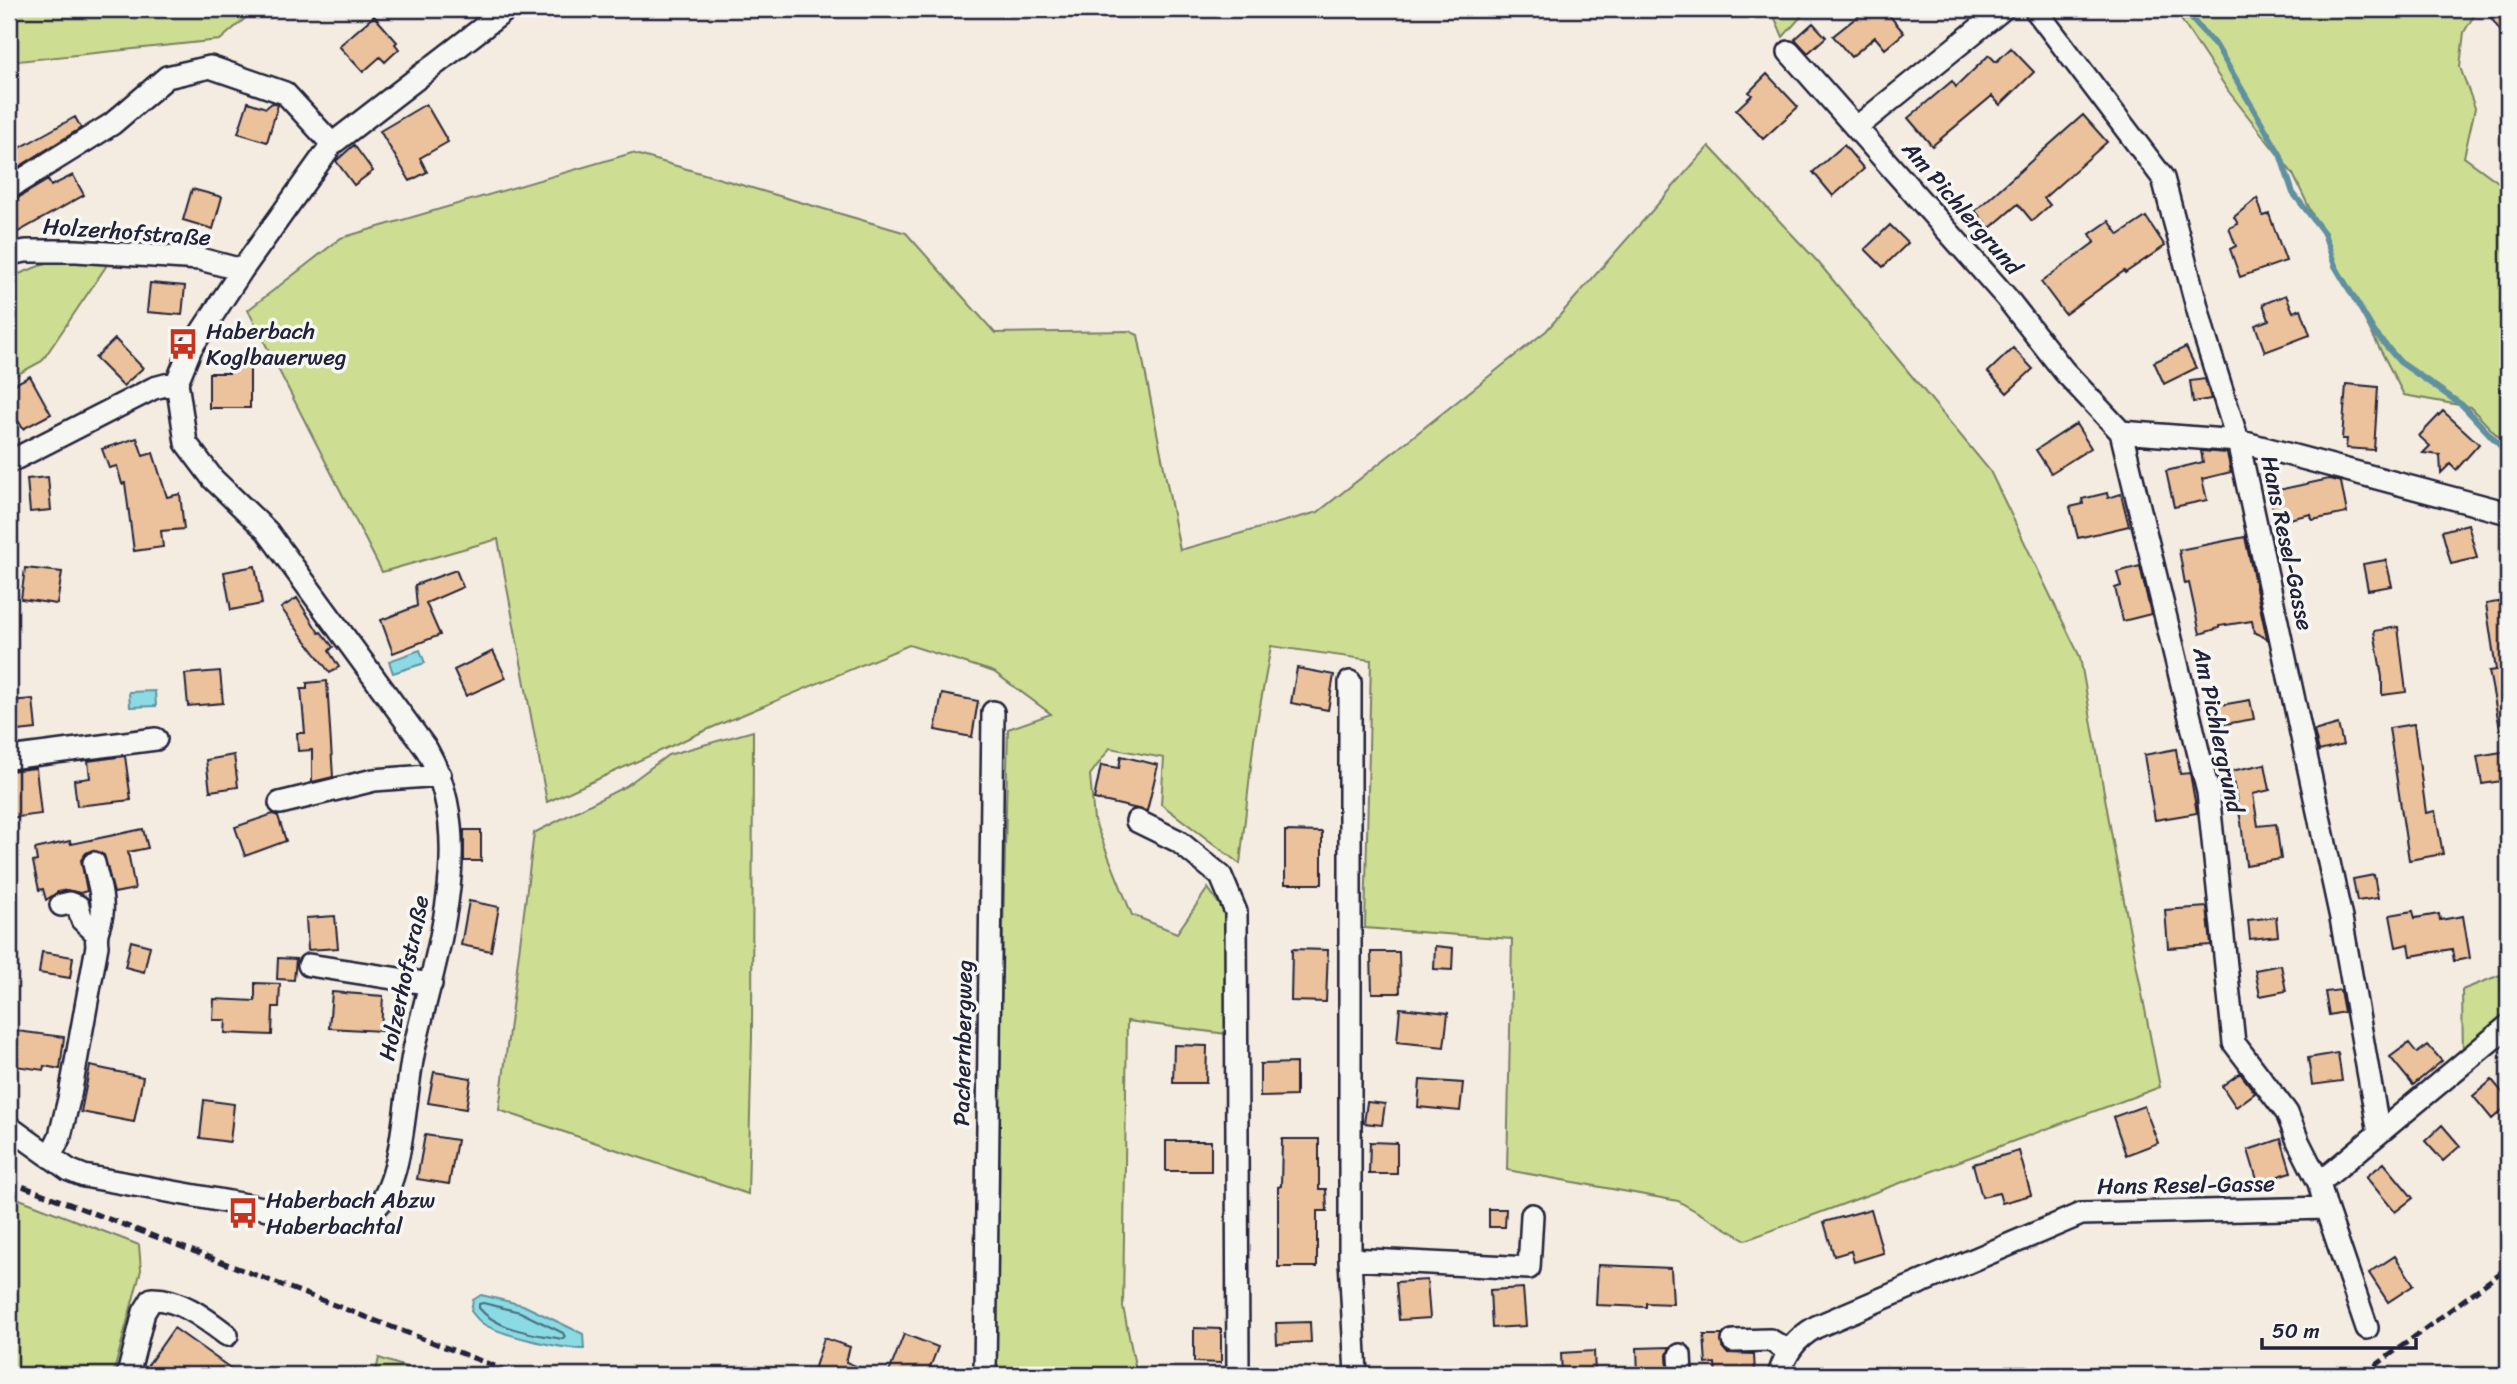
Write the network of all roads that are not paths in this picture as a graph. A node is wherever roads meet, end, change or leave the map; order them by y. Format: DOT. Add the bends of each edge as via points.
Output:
graph roads {
  1 [pos="507,9"];
  2 [pos="2003,9"];
  3 [pos="2035,9"];
  4 [pos="1789,52"];
  5 [pos="1857,127"];
  6 [pos="332,144"];
  7 [pos="9,188"];
  8 [pos="9,254"];
  9 [pos="242,270"];
  10 [pos="177,382"];
  11 [pos="2121,432"];
  12 [pos="2238,441"];
  13 [pos="9,462"];
  14 [pos="2508,513"];
  15 [pos="1350,682"];
  16 [pos="993,712"];
  17 [pos="156,739"];
  18 [pos="9,758"];
  19 [pos="440,775"];
  20 [pos="280,803"];
  21 [pos="1137,821"];
  22 [pos="94,863"];
  23 [pos="61,905"];
  24 [pos="95,932"];
  25 [pos="309,965"];
  26 [pos="431,984"];
  27 [pos="2508,1026"];
  28 [pos="2234,1043"];
  29 [pos="9,1127"];
  30 [pos="2379,1133"];
  31 [pos="50,1157"];
  32 [pos="2319,1183"];
  33 [pos="2326,1208"];
  34 [pos="1532,1215"];
  35 [pos="1350,1259"];
  36 [pos="2367,1328"];
  37 [pos="227,1335"];
  38 [pos="1733,1341"];
  39 [pos="1789,1351"];
  40 [pos="128,1375"];
  41 [pos="985,1375"];
  42 [pos="1238,1375"];
  43 [pos="1356,1375"];
  44 [pos="1779,1375"];
  1 -- 6 [label="street"];
  2 -- 5 [label="street"];
  3 -- 12 [label="street, Hans Resel-Gasse" via="2162,178"];
  4 -- 5 [label="street, Am Pichlergrund"];
  5 -- 11 [label="street, Am Pichlergrund"];
  6 -- 7 [label="street" via="285,93 210,67 167,77 112,124"];
  6 -- 9 [label="street"];
  8 -- 9 [label="street, Holzerhofstraße" via="90,251 200,259"];
  9 -- 10 [label="street" via="191,348"];
  10 -- 13 [label="street" via="154,388"];
  10 -- 19 [label="street, Holzerhofstraße" via="186,443 213,479 267,531 427,750"];
  11 -- 12 [label="street"];
  11 -- 28 [label="street, Am Pichlergrund" via="2208,792"];
  12 -- 14 [label="street"];
  12 -- 30 [label="street, Hans Resel-Gasse" via="2341,918"];
  15 -- 35 [label="street"];
  16 -- 41 [label="street, Pachernbergweg"];
  17 -- 18 [label="street"];
  19 -- 20 [label="street" via="374,780"];
  19 -- 26 [label="street, Holzerhofstraße" via="450,829 451,880"];
  21 -- 42 [label="street" via="1178,841 1221,876 1236,912"];
  22 -- 24 [label="street" via="102,915"];
  23 -- 24 [label="street" via="78,906 82,920"];
  24 -- 31 [label="street" via="97,946 71,1095"];
  25 -- 26 [label="street"];
  26 -- 31 [label="street, Holzerhofstraße" via="393,1175 382,1201 363,1218 324,1219 84,1176"];
  27 -- 30 [label="street"];
  28 -- 32 [label="street, Hans Resel-Gasse" via="2287,1113"];
  29 -- 31 [label="street, Holzerhofstraße"];
  30 -- 32 [label="street"];
  32 -- 33 [label="street, Hans Resel-Gasse"];
  33 -- 36 [label="street"];
  33 -- 39 [label="street, Hans Resel-Gasse" via="2081,1214 1816,1327"];
  34 -- 35 [label="street" via="1529,1268"];
  35 -- 43 [label="street"];
  37 -- 40 [label="street" via="194,1312 164,1298 152,1298"];
  38 -- 39 [label="street" via="1770,1340"];
  39 -- 44 [label="street, Hans Resel-Gasse"];
}
